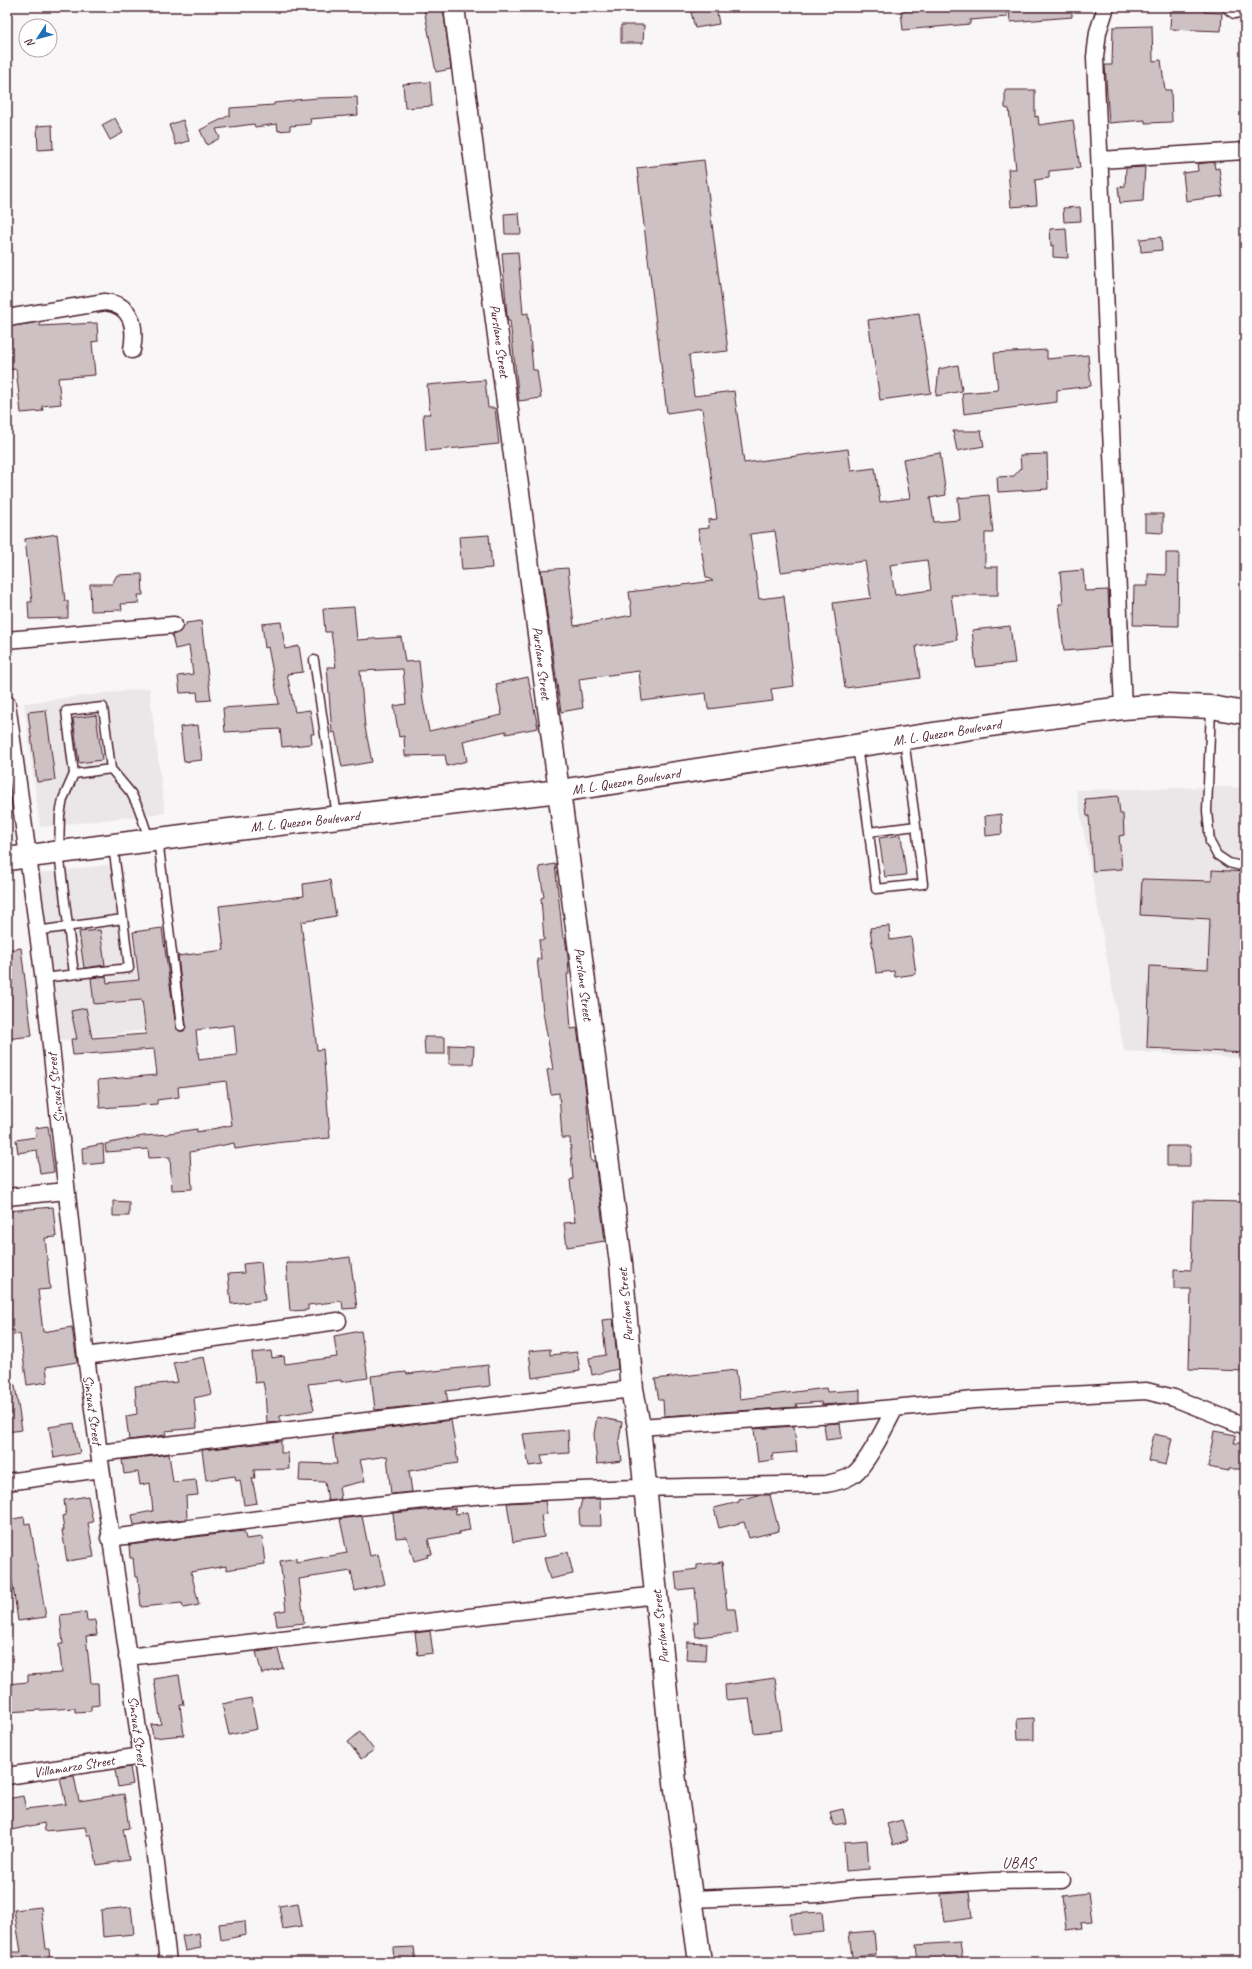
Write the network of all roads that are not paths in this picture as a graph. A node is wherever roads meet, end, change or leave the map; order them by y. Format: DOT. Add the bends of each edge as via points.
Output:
graph roads {
  1 [pos="454,7"];
  2 [pos="1106,7"];
  3 [pos="1245,151"];
  4 [pos="1100,160"];
  5 [pos="7,318"];
  6 [pos="132,350"];
  7 [pos="174,625"];
  8 [pos="7,640"];
  9 [pos="314,660"];
  10 [pos="7,704"];
  11 [pos="1211,707"];
  12 [pos="1123,708"];
  13 [pos="1245,713"];
  14 [pos="904,740"];
  15 [pos="857,745"];
  16 [pos="111,769"];
  17 [pos="74,774"];
  18 [pos="559,791"];
  19 [pos="337,818"];
  20 [pos="916,826"];
  21 [pos="869,832"];
  22 [pos="154,839"];
  23 [pos="113,845"];
  24 [pos="59,853"];
  25 [pos="18,858"];
  26 [pos="1245,867"];
  27 [pos="123,919"];
  28 [pos="70,926"];
  29 [pos="36,931"];
  30 [pos="74,974"];
  31 [pos="43,978"];
  32 [pos="181,1026"];
  33 [pos="66,1191"];
  34 [pos="7,1197"];
  35 [pos="338,1321"];
  36 [pos="86,1356"];
  37 [pos="632,1389"];
  38 [pos="895,1408"];
  39 [pos="1245,1426"];
  40 [pos="639,1427"];
  41 [pos="99,1453"];
  42 [pos="101,1469"];
  43 [pos="7,1482"];
  44 [pos="645,1489"];
  45 [pos="109,1538"];
  46 [pos="657,1595"];
  47 [pos="127,1657"];
  48 [pos="142,1756"];
  49 [pos="7,1776"];
  50 [pos="1062,1880"];
  51 [pos="692,1899"];
  52 [pos="168,1962"];
  53 [pos="700,1962"];
  1 -- 18 [label="street, Purslane Street"];
  2 -- 4 [label="street" via="1098,32 1095,57"];
  3 -- 4 [label="street"];
  4 -- 12 [label="street"];
  5 -- 6 [label="street" via="114,302 133,322 135,335"];
  7 -- 8 [label="street"];
  9 -- 19 [label="lane"];
  10 -- 25 [label="street, Sinsuat Street"];
  11 -- 12 [label="main road, M. L. Quezon Boulevard" via="1166,705"];
  11 -- 13 [label="main road, M. L. Quezon Boulevard"];
  11 -- 26 [label="lane" via="1207,811 1210,842 1217,855 1229,863"];
  12 -- 14 [label="main road, M. L. Quezon Boulevard" via="1005,723"];
  14 -- 15 [label="main road, M. L. Quezon Boulevard"];
  14 -- 20 [label="lane"];
  15 -- 18 [label="main road, M. L. Quezon Boulevard"];
  15 -- 21 [label="lane"];
  16 -- 17 [label="lane"];
  16 -- 17 [label="lane" via="103,707 66,711"];
  16 -- 22 [label="lane" via="131,793"];
  17 -- 24 [label="lane" via="63,799"];
  18 -- 19 [label="main road, M. L. Quezon Boulevard"];
  18 -- 37 [label="main road, Purslane Street" via="621,1263"];
  19 -- 22 [label="main road, M. L. Quezon Boulevard"];
  20 -- 21 [label="lane"];
  20 -- 21 [label="lane" via="923,884 876,889"];
  22 -- 23 [label="main road, M. L. Quezon Boulevard"];
  22 -- 32 [label="lane"];
  23 -- 24 [label="main road, M. L. Quezon Boulevard"];
  23 -- 27 [label="lane"];
  24 -- 25 [label="main road, M. L. Quezon Boulevard"];
  24 -- 28 [label="lane"];
  25 -- 29 [label="street, Sinsuat Street"];
  27 -- 28 [label="lane"];
  27 -- 30 [label="lane" via="129,968"];
  28 -- 29 [label="lane"];
  28 -- 30 [label="lane"];
  29 -- 31 [label="street, Sinsuat Street"];
  30 -- 31 [label="lane"];
  31 -- 33 [label="street, Sinsuat Street"];
  33 -- 34 [label="street"];
  33 -- 36 [label="street, Sinsuat Street"];
  35 -- 36 [label="street"];
  36 -- 41 [label="street, Sinsuat Street"];
  37 -- 40 [label="main road, Purslane Street"];
  37 -- 41 [label="street"];
  38 -- 39 [label="street" via="974,1400 1146,1391 1174,1398"];
  38 -- 40 [label="street"];
  38 -- 44 [label="street" via="863,1463 855,1474 843,1480 826,1484"];
  40 -- 44 [label="main road, Purslane Street"];
  41 -- 42 [label="street, Sinsuat Street"];
  42 -- 43 [label="street"];
  42 -- 45 [label="street, Sinsuat Street"];
  44 -- 45 [label="street" via="486,1495"];
  44 -- 46 [label="main road, Purslane Street"];
  45 -- 47 [label="street, Sinsuat Street"];
  46 -- 47 [label="street"];
  46 -- 51 [label="main road, Purslane Street" via="675,1782"];
  47 -- 48 [label="street, Sinsuat Street"];
  48 -- 49 [label="street, Villamarzo Street"];
  48 -- 52 [label="street, Sinsuat Street"];
  50 -- 51 [label="street" via="993,1881 856,1889 818,1894"];
  51 -- 53 [label="main road, Purslane Street"];
}
